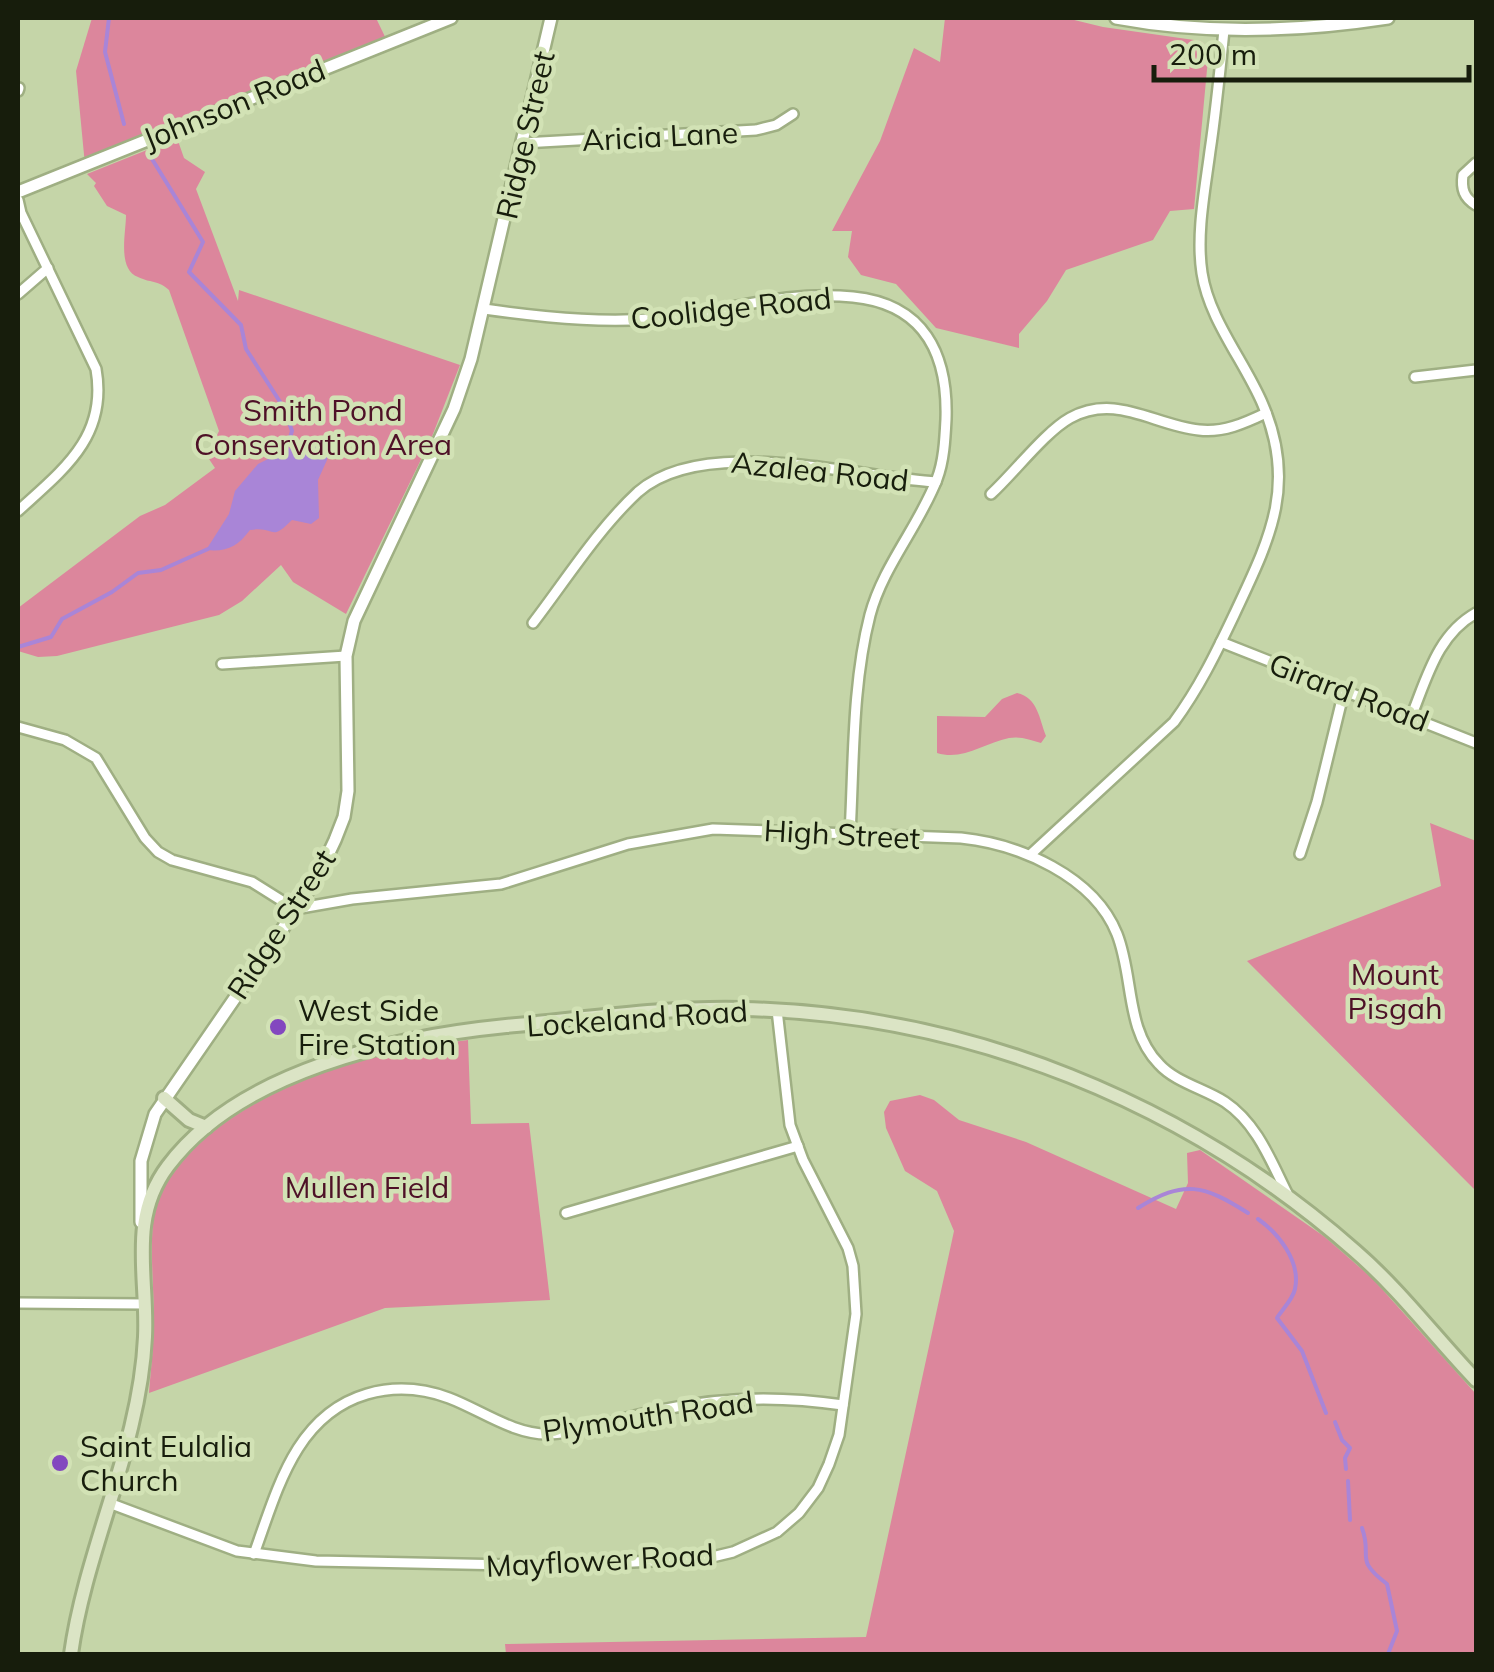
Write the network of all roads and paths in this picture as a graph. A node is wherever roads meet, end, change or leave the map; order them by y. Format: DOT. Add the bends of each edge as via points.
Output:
graph roads {
  1 [pos="451,18"];
  2 [pos="551,18"];
  3 [pos="1116,18"];
  4 [pos="1388,18"];
  5 [pos="1303,24"];
  6 [pos="1224,30"];
  7 [pos="793,114"];
  8 [pos="523,143"];
  9 [pos="1476,164"];
  10 [pos="18,192"];
  11 [pos="18,200"];
  12 [pos="1476,205"];
  13 [pos="48,268"];
  14 [pos="18,294"];
  15 [pos="484,309"];
  16 [pos="1476,370"];
  17 [pos="1414,376"];
  18 [pos="1266,413"];
  19 [pos="936,482"];
  20 [pos="991,494"];
  21 [pos="18,511"];
  22 [pos="1476,613"];
  23 [pos="533,623"];
  24 [pos="1221,642"];
  25 [pos="346,656"];
  26 [pos="222,664"];
  27 [pos="1344,691"];
  28 [pos="1412,717"];
  29 [pos="18,728"];
  30 [pos="1476,743"];
  31 [pos="850,834"];
  32 [pos="1300,854"];
  33 [pos="1030,855"];
  34 [pos="296,910"];
  35 [pos="777,1010"];
  36 [pos="164,1098"];
  37 [pos="206,1127"];
  38 [pos="798,1146"];
  39 [pos="1289,1198"];
  40 [pos="566,1213"];
  41 [pos="141,1222"];
  42 [pos="18,1303"];
  43 [pos="144,1304"];
  44 [pos="1476,1380"];
  45 [pos="842,1404"];
  46 [pos="109,1503"];
  47 [pos="254,1554"];
  48 [pos="71,1654"];
  1 -- 10 [label="street, Johnson Road"];
  2 -- 8 [label="street, Ridge Street"];
  3 -- 6 [label="street"];
  4 -- 5 [label="street"];
  5 -- 6 [label="street"];
  6 -- 18 [label="street" via="1202,273"];
  7 -- 8 [label="street, Aricia Lane" via="756,130"];
  8 -- 15 [label="street, Ridge Street"];
  9 -- 12 [label="street" via="1461,186"];
  11 -- 13 [label="street"];
  13 -- 14 [label="street"];
  13 -- 21 [label="street" via="100,390 75,457"];
  15 -- 19 [label="street, Coolidge Road" via="606,320 800,296 877,300 911,318 943,370 945,440"];
  15 -- 25 [label="street, Ridge Street" via="454,410 360,608"];
  16 -- 17 [label="street"];
  18 -- 20 [label="street" via="1200,431 1124,409 1091,409 1054,430"];
  18 -- 24 [label="street" via="1278,462 1274,524"];
  19 -- 23 [label="street, Azalea Road" via="718,460 670,474 640,490"];
  19 -- 31 [label="street, Coolidge Road" via="871,611"];
  22 -- 28 [label="street" via="1436,653"];
  24 -- 27 [label="street, Girard Road"];
  24 -- 33 [label="street" via="1174,722"];
  25 -- 26 [label="street"];
  25 -- 34 [label="street, Ridge Street" via="344,817"];
  27 -- 28 [label="street, Girard Road"];
  27 -- 32 [label="street"];
  28 -- 30 [label="street, Girard Road"];
  29 -- 34 [label="street" via="90,752 148,843 166,857 237,876"];
  31 -- 33 [label="street, High Street" via="992,842"];
  31 -- 34 [label="street, High Street" via="673,834 501,884"];
  33 -- 39 [label="street, High Street" via="1102,908 1118,935 1144,1043 1160,1067 1244,1118"];
  34 -- 36 [label="street, Ridge Street"];
  35 -- 37 [label="main road, Lockeland Road" via="668,1010 443,1032 337,1057"];
  35 -- 38 [label="street, Mayflower Road"];
  35 -- 39 [label="main road, Lockeland Road" via="931,1030 1007,1052 1177,1124"];
  36 -- 37 [label="main road"];
  36 -- 41 [label="street, Ridge Street" via="144,1142"];
  37 -- 41 [label="main road, Lockeland Road" via="166,1168"];
  38 -- 40 [label="street"];
  38 -- 45 [label="street, Mayflower Road" via="853,1266 856,1314"];
  39 -- 44 [label="main road, High Street" via="1404,1297"];
  41 -- 43 [label="main road, Ridge Street"];
  42 -- 43 [label="street"];
  43 -- 46 [label="main road, Ridge Street" via="136,1400"];
  45 -- 47 [label="street, Mayflower Road" via="839,1436 818,1488 777,1532 733,1552 540,1566"];
  45 -- 47 [label="street, Plymouth Road" via="740,1400 665,1408 547,1434 414,1388 383,1389 328,1412 308,1432"];
  46 -- 47 [label="street, Mayflower Road"];
  46 -- 48 [label="main road, Ridge Street"];
}
